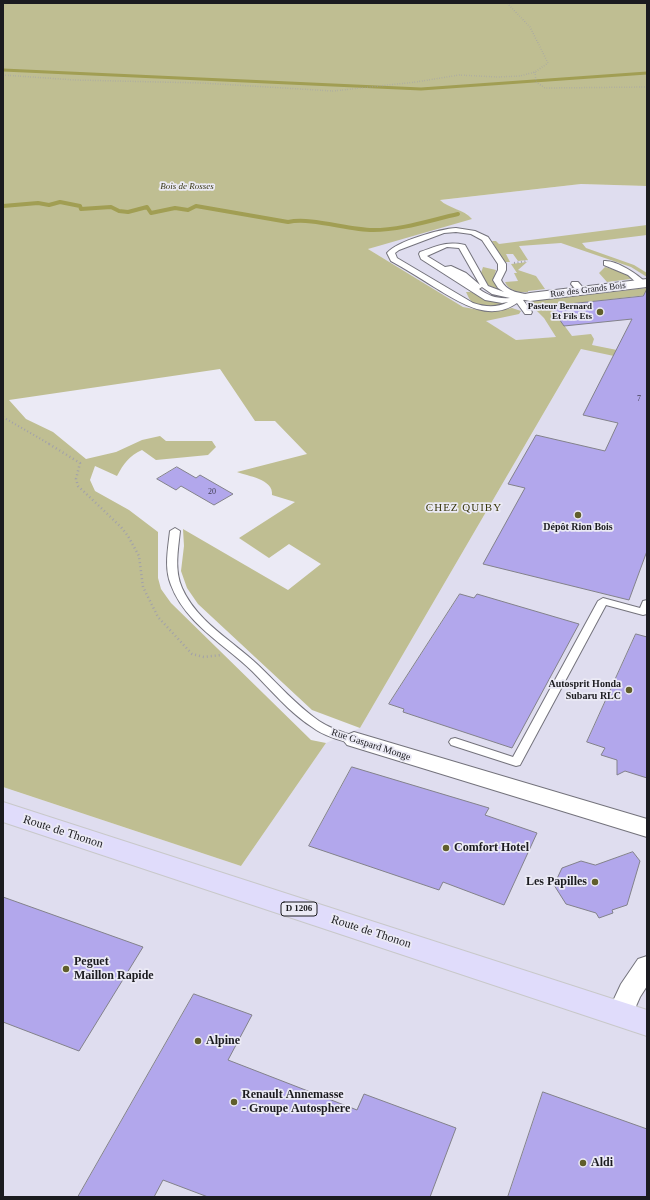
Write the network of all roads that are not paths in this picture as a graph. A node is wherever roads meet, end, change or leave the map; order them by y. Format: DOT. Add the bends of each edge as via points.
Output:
graph roads {
  1 [pos="469,257"];
  2 [pos="428,261"];
  3 [pos="607,263"];
  4 [pos="456,271"];
  5 [pos="645,283"];
  6 [pos="484,297"];
  7 [pos="523,297"];
  8 [pos="528,312"];
  9 [pos="175,532"];
  10 [pos="647,603"];
  11 [pos="354,740"];
  12 [pos="455,742"];
  13 [pos="3,812"];
  14 [pos="647,828"];
  15 [pos="647,966"];
  16 [pos="620,1014"];
  17 [pos="647,1023"];
  1 -- 2 [label="lane" via="462,247 448,245 425,252 423,256"];
  1 -- 4 [label="lane"];
  1 -- 7 [label="lane" via="487,288 502,294"];
  2 -- 4 [label="lane"];
  2 -- 6 [label="lane"];
  3 -- 5 [label="lane" via="631,273"];
  4 -- 6 [label="lane" via="475,283"];
  5 -- 7 [label="street, Rue des Grands Bois" via="578,287"];
  6 -- 7 [label="lane" via="498,300"];
  7 -- 7 [label="lane" via="500,286 497,280 502,264 485,239 473,232 443,232 396,248 391,253 394,259 474,307 501,308 510,306"];
  7 -- 8 [label="lane"];
  9 -- 11 [label="lane, Rue Gaspard Monge" via="172,565 174,580 178,591 193,612 292,706 330,732"];
  10 -- 12 [label="lane" via="643,612 603,601 516,762"];
  11 -- 14 [label="street, Rue Gaspard Monge"];
  13 -- 16 [label="main road, Route de Thonon / D 1206"];
  15 -- 16 [label="street" via="630,991"];
  16 -- 17 [label="main road, Route de Thonon / D 1206"];
}
